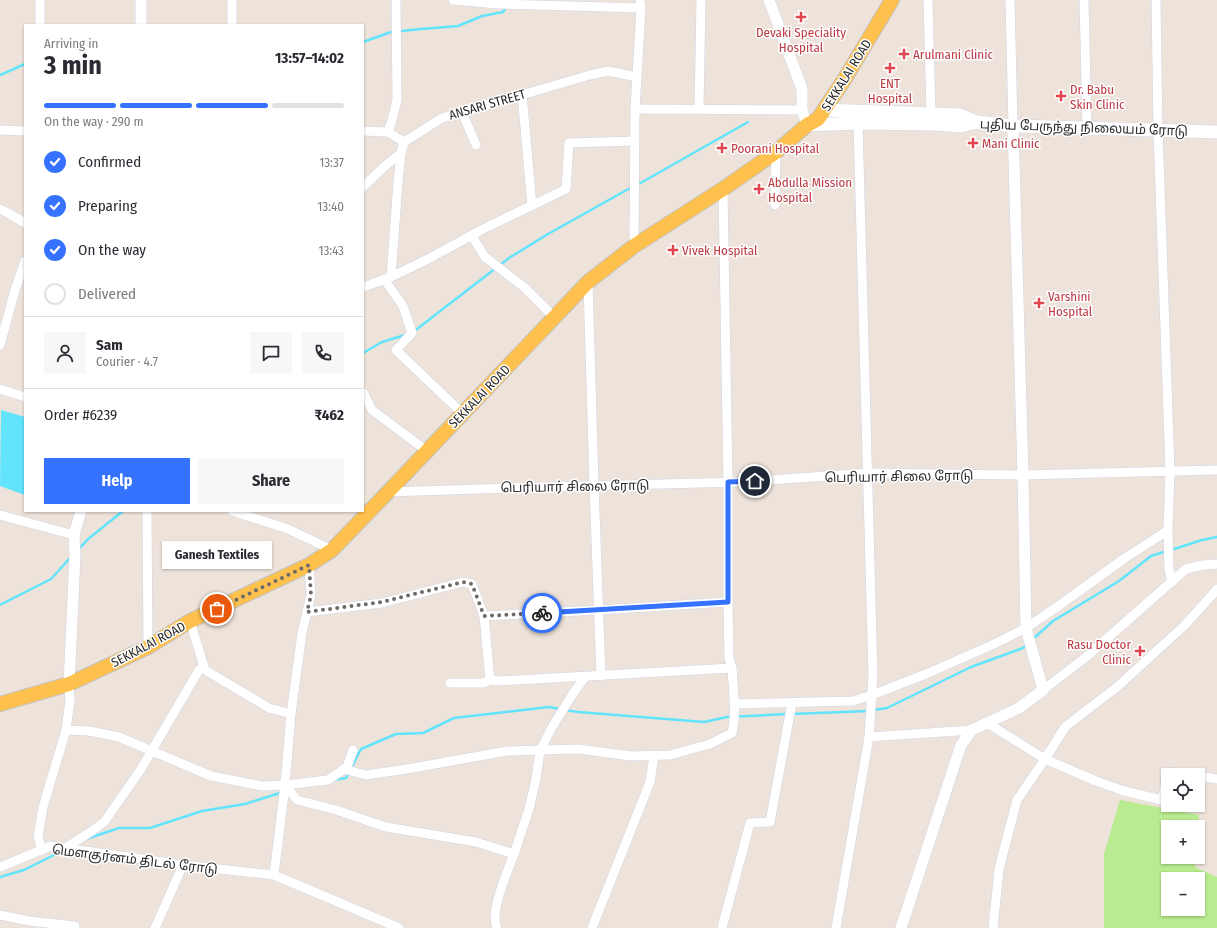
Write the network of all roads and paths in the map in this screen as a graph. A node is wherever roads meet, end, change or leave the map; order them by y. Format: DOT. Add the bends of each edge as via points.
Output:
graph roads {
  1 [pos="40,0"];
  2 [pos="141,0"];
  3 [pos="232,0"];
  4 [pos="396,0"];
  5 [pos="453,0"];
  6 [pos="701,0"];
  7 [pos="769,0"];
  8 [pos="892,0"];
  9 [pos="928,0"];
  10 [pos="1010,0"];
  11 [pos="1084,0"];
  12 [pos="1156,0"];
  13 [pos="640,4"];
  14 [pos="40,24"];
  15 [pos="141,24"];
  16 [pos="232,24"];
  17 [pos="637,77"];
  18 [pos="522,94"];
  19 [pos="635,109"];
  20 [pos="699,109"];
  21 [pos="802,110"];
  22 [pos="825,110"];
  23 [pos="462,112"];
  24 [pos="931,114"];
  25 [pos="976,122"];
  26 [pos="858,123"];
  27 [pos="807,125"];
  28 [pos="1013,126"];
  29 [pos="1087,128"];
  30 [pos="0,130"];
  31 [pos="1158,130"];
  32 [pos="24,131"];
  33 [pos="364,131"];
  34 [pos="388,132"];
  35 [pos="1217,132"];
  36 [pos="635,141"];
  37 [pos="404,142"];
  38 [pos="476,145"];
  39 [pos="776,152"];
  40 [pos="401,153"];
  41 [pos="364,186"];
  42 [pos="723,189"];
  43 [pos="775,205"];
  44 [pos="532,206"];
  45 [pos="0,209"];
  46 [pos="24,222"];
  47 [pos="472,236"];
  48 [pos="634,246"];
  49 [pos="24,265"];
  50 [pos="388,278"];
  51 [pos="588,282"];
  52 [pos="364,287"];
  53 [pos="554,317"];
  54 [pos="0,345"];
  55 [pos="0,389"];
  56 [pos="364,394"];
  57 [pos="24,397"];
  58 [pos="462,414"];
  59 [pos="427,451"];
  60 [pos="1217,470"];
  61 [pos="1170,471"];
  62 [pos="869,473"];
  63 [pos="1024,475"];
  64 [pos="728,482"];
  65 [pos="594,485"];
  66 [pos="388,492"];
  67 [pos="81,512"];
  68 [pos="147,512"];
  69 [pos="235,512"];
  70 [pos="0,517"];
  71 [pos="1168,529"];
  72 [pos="74,534"];
  73 [pos="332,550"];
  74 [pos="1217,564"];
  75 [pos="309,565"];
  76 [pos="1172,582"];
  77 [pos="1217,589"];
  78 [pos="728,602"];
  79 [pos="599,610"];
  80 [pos="307,612"];
  81 [pos="484,616"];
  82 [pos="190,621"];
  83 [pos="1026,628"];
  84 [pos="148,647"];
  85 [pos="204,666"];
  86 [pos="732,668"];
  87 [pos="601,676"];
  88 [pos="585,677"];
  89 [pos="490,680"];
  90 [pos="450,683"];
  91 [pos="69,684"];
  92 [pos="1043,690"];
  93 [pos="872,695"];
  94 [pos="792,702"];
  95 [pos="0,704"];
  96 [pos="734,706"];
  97 [pos="291,714"];
  98 [pos="987,723"];
  99 [pos="66,730"];
  100 [pos="972,730"];
  101 [pos="868,738"];
  102 [pos="353,750"];
  103 [pos="151,751"];
  104 [pos="540,751"];
  105 [pos="654,756"];
  106 [pos="1045,758"];
  107 [pos="343,769"];
  108 [pos="1205,777"];
  109 [pos="1217,779"];
  110 [pos="285,785"];
  111 [pos="1161,800"];
  112 [pos="66,848"];
  113 [pos="42,850"];
  114 [pos="514,854"];
  115 [pos="183,865"];
  116 [pos="0,867"];
  117 [pos="274,875"];
  118 [pos="0,915"];
  119 [pos="75,928"];
  120 [pos="155,928"];
  121 [pos="397,928"];
  122 [pos="498,928"];
  123 [pos="592,928"];
  124 [pos="722,928"];
  125 [pos="836,928"];
  126 [pos="901,928"];
  127 [pos="993,928"];
  1 -- 14 [label="street"];
  2 -- 15 [label="street"];
  3 -- 16 [label="street"];
  4 -- 34 [label="street" via="397,100"];
  5 -- 13 [label="street" via="498,4"];
  6 -- 20 [label="street"];
  7 -- 21 [label="street" via="802,89"];
  8 -- 22 [label="main road, SEKKALAI ROAD"];
  9 -- 24 [label="street"];
  10 -- 28 [label="street"];
  11 -- 29 [label="street"];
  12 -- 31 [label="street"];
  13 -- 17 [label="street"];
  17 -- 18 [label="street, ANSARI STREET" via="608,71"];
  17 -- 19 [label="street"];
  18 -- 23 [label="street, ANSARI STREET"];
  18 -- 44 [label="street"];
  19 -- 20 [label="street"];
  19 -- 36 [label="street"];
  20 -- 21 [label="street"];
  21 -- 27 [label="street"];
  22 -- 24 [label="main road"];
  22 -- 27 [label="main road, SEKKALAI ROAD" via="818,119"];
  23 -- 37 [label="street, ANSARI STREET" via="442,118"];
  23 -- 38 [label="street"];
  24 -- 25 [label="main road" via="960,115"];
  25 -- 26 [label="main road, புதிய பேருந்து நிலையம் ரோடு" via="961,126"];
  25 -- 28 [label="main road, புதிய பேருந்து நிலையம் ரோடு"];
  26 -- 27 [label="main road, புதிய பேருந்து நிலையம் ரோடு"];
  26 -- 62 [label="street"];
  27 -- 39 [label="main road, SEKKALAI ROAD"];
  28 -- 29 [label="main road, புதிய பேருந்து நிலையம் ரோடு"];
  28 -- 63 [label="street"];
  29 -- 31 [label="main road, புதிய பேருந்து நிலையம் ரோடு"];
  30 -- 32 [label="street"];
  31 -- 35 [label="main road, புதிய பேருந்து நிலையம் ரோடு"];
  31 -- 61 [label="street"];
  33 -- 34 [label="street"];
  34 -- 37 [label="street"];
  36 -- 44 [label="street" via="569,143 566,189"];
  36 -- 48 [label="street"];
  37 -- 40 [label="street"];
  39 -- 42 [label="main road, SEKKALAI ROAD"];
  39 -- 43 [label="street"];
  40 -- 41 [label="street"];
  40 -- 50 [label="street"];
  42 -- 48 [label="main road, SEKKALAI ROAD"];
  42 -- 64 [label="street"];
  44 -- 47 [label="street"];
  45 -- 46 [label="street"];
  47 -- 50 [label="street"];
  47 -- 53 [label="street" via="485,257 525,288"];
  48 -- 51 [label="main road, SEKKALAI ROAD"];
  49 -- 54 [label="street"];
  50 -- 52 [label="street"];
  50 -- 58 [label="street" via="403,306 412,333 396,350"];
  51 -- 53 [label="main road, SEKKALAI ROAD"];
  51 -- 65 [label="street"];
  53 -- 58 [label="main road, SEKKALAI ROAD"];
  55 -- 57 [label="street"];
  56 -- 59 [label="street" via="372,410"];
  58 -- 59 [label="main road, SEKKALAI ROAD"];
  59 -- 66 [label="main road, SEKKALAI ROAD"];
  60 -- 61 [label="street, பெரியார் சிலை ரோடு"];
  61 -- 63 [label="street, பெரியார் சிலை ரோடு"];
  61 -- 71 [label="street"];
  62 -- 63 [label="street, பெரியார் சிலை ரோடு"];
  62 -- 64 [label="street, பெரியார் சிலை ரோடு"];
  62 -- 93 [label="street"];
  63 -- 83 [label="street"];
  64 -- 65 [label="street, பெரியார் சிலை ரோடு"];
  64 -- 78 [label="street"];
  65 -- 66 [label="street, பெரியார் சிலை ரோடு"];
  65 -- 79 [label="street"];
  66 -- 73 [label="main road, SEKKALAI ROAD"];
  67 -- 72 [label="street"];
  68 -- 84 [label="street"];
  69 -- 73 [label="street" via="288,529"];
  70 -- 72 [label="street"];
  71 -- 76 [label="street" via="1169,570"];
  71 -- 83 [label="street"];
  72 -- 91 [label="street"];
  73 -- 75 [label="main road, SEKKALAI ROAD"];
  74 -- 76 [label="street" via="1186,569"];
  75 -- 80 [label="street" via="311,595"];
  75 -- 82 [label="main road, SEKKALAI ROAD"];
  76 -- 92 [label="street" via="1086,657"];
  77 -- 106 [label="street" via="1184,626 1117,688 1064,727"];
  78 -- 79 [label="street"];
  78 -- 86 [label="street" via="729,658"];
  79 -- 81 [label="street"];
  79 -- 87 [label="street"];
  80 -- 81 [label="street" via="382,602 463,582 472,584"];
  80 -- 97 [label="street"];
  81 -- 89 [label="street"];
  82 -- 84 [label="main road, SEKKALAI ROAD"];
  82 -- 85 [label="street"];
  83 -- 92 [label="street"];
  83 -- 93 [label="street" via="926,674"];
  84 -- 91 [label="main road, SEKKALAI ROAD"];
  85 -- 97 [label="street" via="205,670 269,708"];
  85 -- 103 [label="street" via="199,670"];
  86 -- 87 [label="street"];
  86 -- 96 [label="street"];
  87 -- 88 [label="street"];
  88 -- 89 [label="street"];
  88 -- 104 [label="street" via="572,694"];
  89 -- 90 [label="street" via="483,683"];
  91 -- 95 [label="main road, SEKKALAI ROAD"];
  91 -- 99 [label="street" via="70,701"];
  92 -- 98 [label="street" via="1019,708"];
  93 -- 94 [label="street" via="853,701"];
  93 -- 101 [label="street"];
  94 -- 96 [label="street"];
  94 -- 124 [label="street" via="770,822 750,823"];
  96 -- 105 [label="street" via="732,733 710,744 670,755"];
  97 -- 110 [label="street"];
  98 -- 100 [label="street"];
  98 -- 106 [label="street"];
  99 -- 103 [label="street" via="89,731 119,737"];
  99 -- 113 [label="street" via="43,807 38,837"];
  100 -- 101 [label="street"];
  100 -- 126 [label="street" via="961,745"];
  101 -- 125 [label="street"];
  102 -- 107 [label="street" via="347,767"];
  103 -- 110 [label="street" via="211,776 262,786"];
  103 -- 112 [label="street" via="105,821"];
  104 -- 105 [label="street" via="578,749 631,756"];
  104 -- 107 [label="street" via="506,751 366,775"];
  104 -- 114 [label="street" via="529,809"];
  105 -- 123 [label="street" via="650,782"];
  106 -- 111 [label="street" via="1096,781"];
  106 -- 127 [label="street" via="1017,800 999,869"];
  107 -- 110 [label="street" via="328,780"];
  108 -- 109 [label="street"];
  110 -- 114 [label="street" via="297,800 386,827 476,842"];
  110 -- 117 [label="street"];
  112 -- 113 [label="street, மௌகுர்னம் திடல் ரோடு" via="51,846"];
  112 -- 115 [label="street, மௌகுர்னம் திடல் ரோடு"];
  113 -- 116 [label="street, மௌகுர்னம் திடல் ரோடு"];
  114 -- 122 [label="street" via="496,904"];
  115 -- 117 [label="street, மௌகுர்னம் திடல் ரோடு"];
  115 -- 120 [label="street"];
  117 -- 121 [label="street, மௌகுர்னம் திடல் ரோடு"];
  118 -- 119 [label="street"];
}
